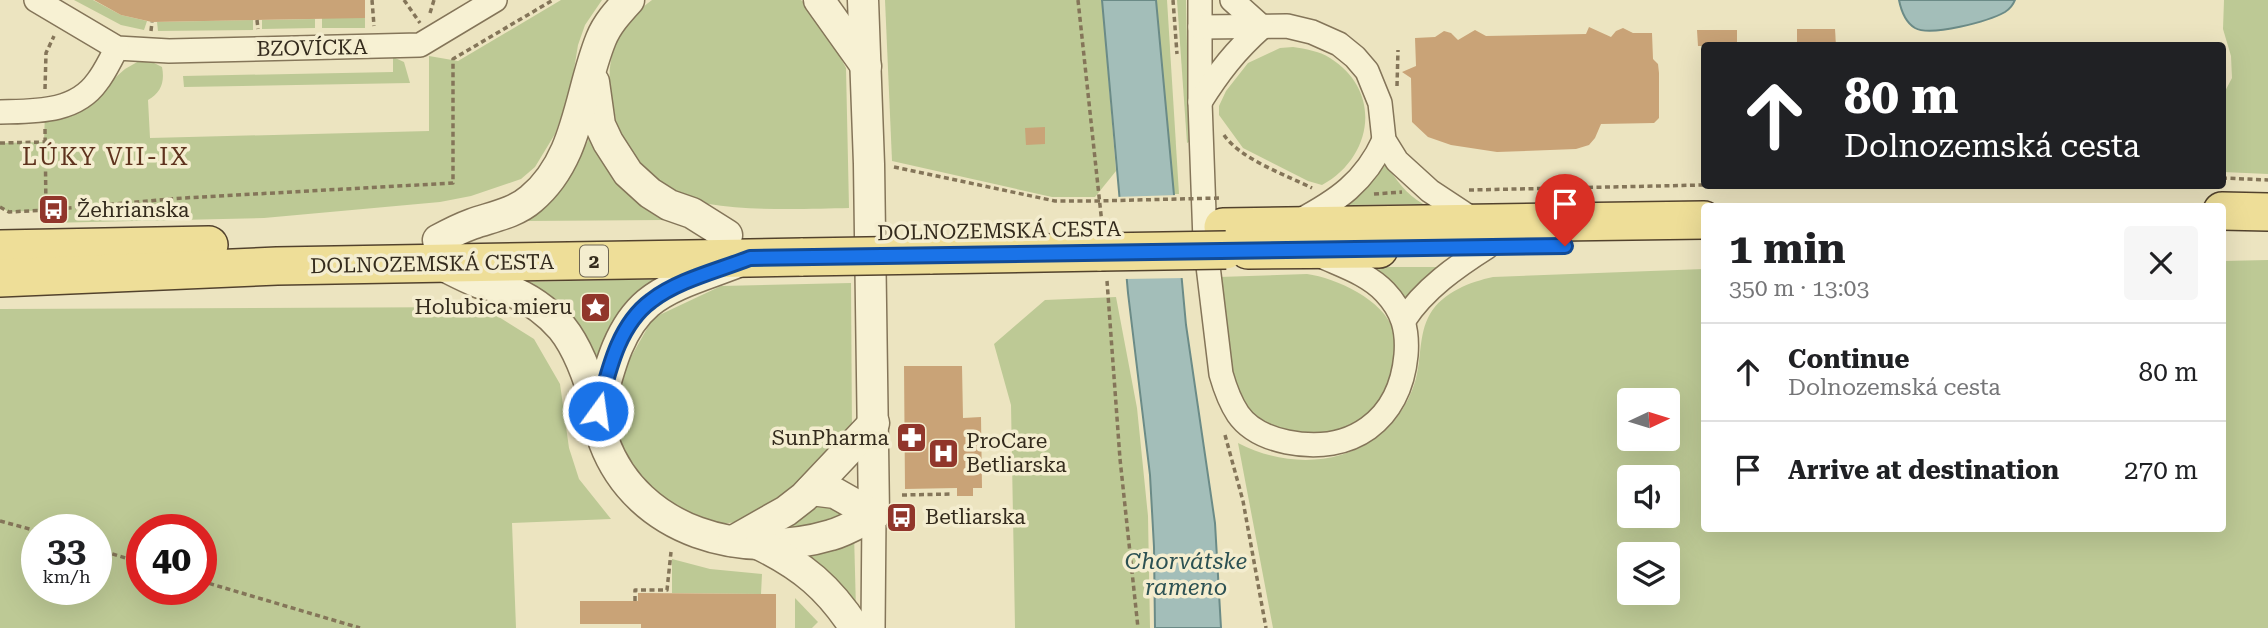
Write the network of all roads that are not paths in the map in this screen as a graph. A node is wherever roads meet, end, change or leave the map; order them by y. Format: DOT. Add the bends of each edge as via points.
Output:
graph roads {
  1 [pos="36,0"];
  2 [pos="495,0"];
  3 [pos="629,0"];
  4 [pos="819,0"];
  5 [pos="863,0"];
  6 [pos="1200,0"];
  7 [pos="1232,0"];
  8 [pos="1200,27"];
  9 [pos="1262,27"];
  10 [pos="117,48"];
  11 [pos="866,66"];
  12 [pos="593,67"];
  13 [pos="1200,102"];
  14 [pos="0,112"];
  15 [pos="1384,140"];
  16 [pos="2226,211"];
  17 [pos="2268,212"];
  18 [pos="1701,219"];
  19 [pos="1482,234"];
  20 [pos="2226,234"];
  21 [pos="2268,235"];
  22 [pos="1301,237"];
  23 [pos="1701,243"];
  24 [pos="738,246"];
  25 [pos="0,249"];
  26 [pos="438,252"];
  27 [pos="0,278"];
  28 [pos="1404,320"];
  29 [pos="598,411"];
  30 [pos="874,422"];
  31 [pos="811,490"];
  32 [pos="874,515"];
  33 [pos="746,543"];
  34 [pos="855,628"];
  35 [pos="873,628"];
  1 -- 10 [label="street, BZOVÍCKA"];
  2 -- 10 [label="street, BZOVÍCKA" via="420,45 169,51"];
  3 -- 12 [label="street" via="606,30"];
  4 -- 11 [label="street"];
  5 -- 11 [label="street"];
  6 -- 8 [label="street"];
  7 -- 9 [label="street"];
  8 -- 9 [label="street"];
  8 -- 13 [label="street"];
  9 -- 13 [label="street" via="1224,64"];
  9 -- 15 [label="street" via="1312,32 1349,51 1367,71 1375,90"];
  10 -- 14 [label="street" via="96,84 75,102 45,111"];
  11 -- 30 [label="street"];
  12 -- 24 [label="street" via="600,125 628,173 650,193 692,213"];
  12 -- 26 [label="street" via="568,148 548,182 511,211 470,225"];
  13 -- 28 [label="street" via="1205,241 1219,361 1225,388 1243,420 1270,438 1307,445 1335,444 1363,432 1384,415 1400,387 1406,351"];
  15 -- 19 [label="street" via="1396,161"];
  15 -- 22 [label="street" via="1360,179 1320,210"];
  16 -- 17 [label="main road"];
  18 -- 19 [label="main road, DOLNOZEMSKÁ CESTA / 2"];
  19 -- 22 [label="main road, DOLNOZEMSKÁ CESTA / 2"];
  19 -- 23 [label="main road, DOLNOZEMSKÁ CESTA / 2"];
  19 -- 28 [label="street"];
  20 -- 21 [label="main road"];
  22 -- 24 [label="main road, DOLNOZEMSKÁ CESTA / 2, bridge" via="1223,225 1101,237"];
  22 -- 28 [label="street" via="1384,290"];
  24 -- 26 [label="main road, DOLNOZEMSKÁ CESTA / 2"];
  24 -- 29 [label="street" via="640,311 609,368"];
  25 -- 26 [label="main road, DOLNOZEMSKÁ CESTA / 2"];
  26 -- 27 [label="main road, DOLNOZEMSKÁ CESTA / 2" via="277,266"];
  26 -- 29 [label="street" via="479,282 519,296 554,321 586,373"];
  29 -- 33 [label="street" via="617,470 643,501 690,530"];
  30 -- 31 [label="street"];
  30 -- 32 [label="street"];
  31 -- 32 [label="street" via="841,495"];
  31 -- 33 [label="street"];
  32 -- 33 [label="street" via="829,536 789,543"];
  32 -- 35 [label="street"];
  33 -- 34 [label="street" via="783,556 812,576"];
}
